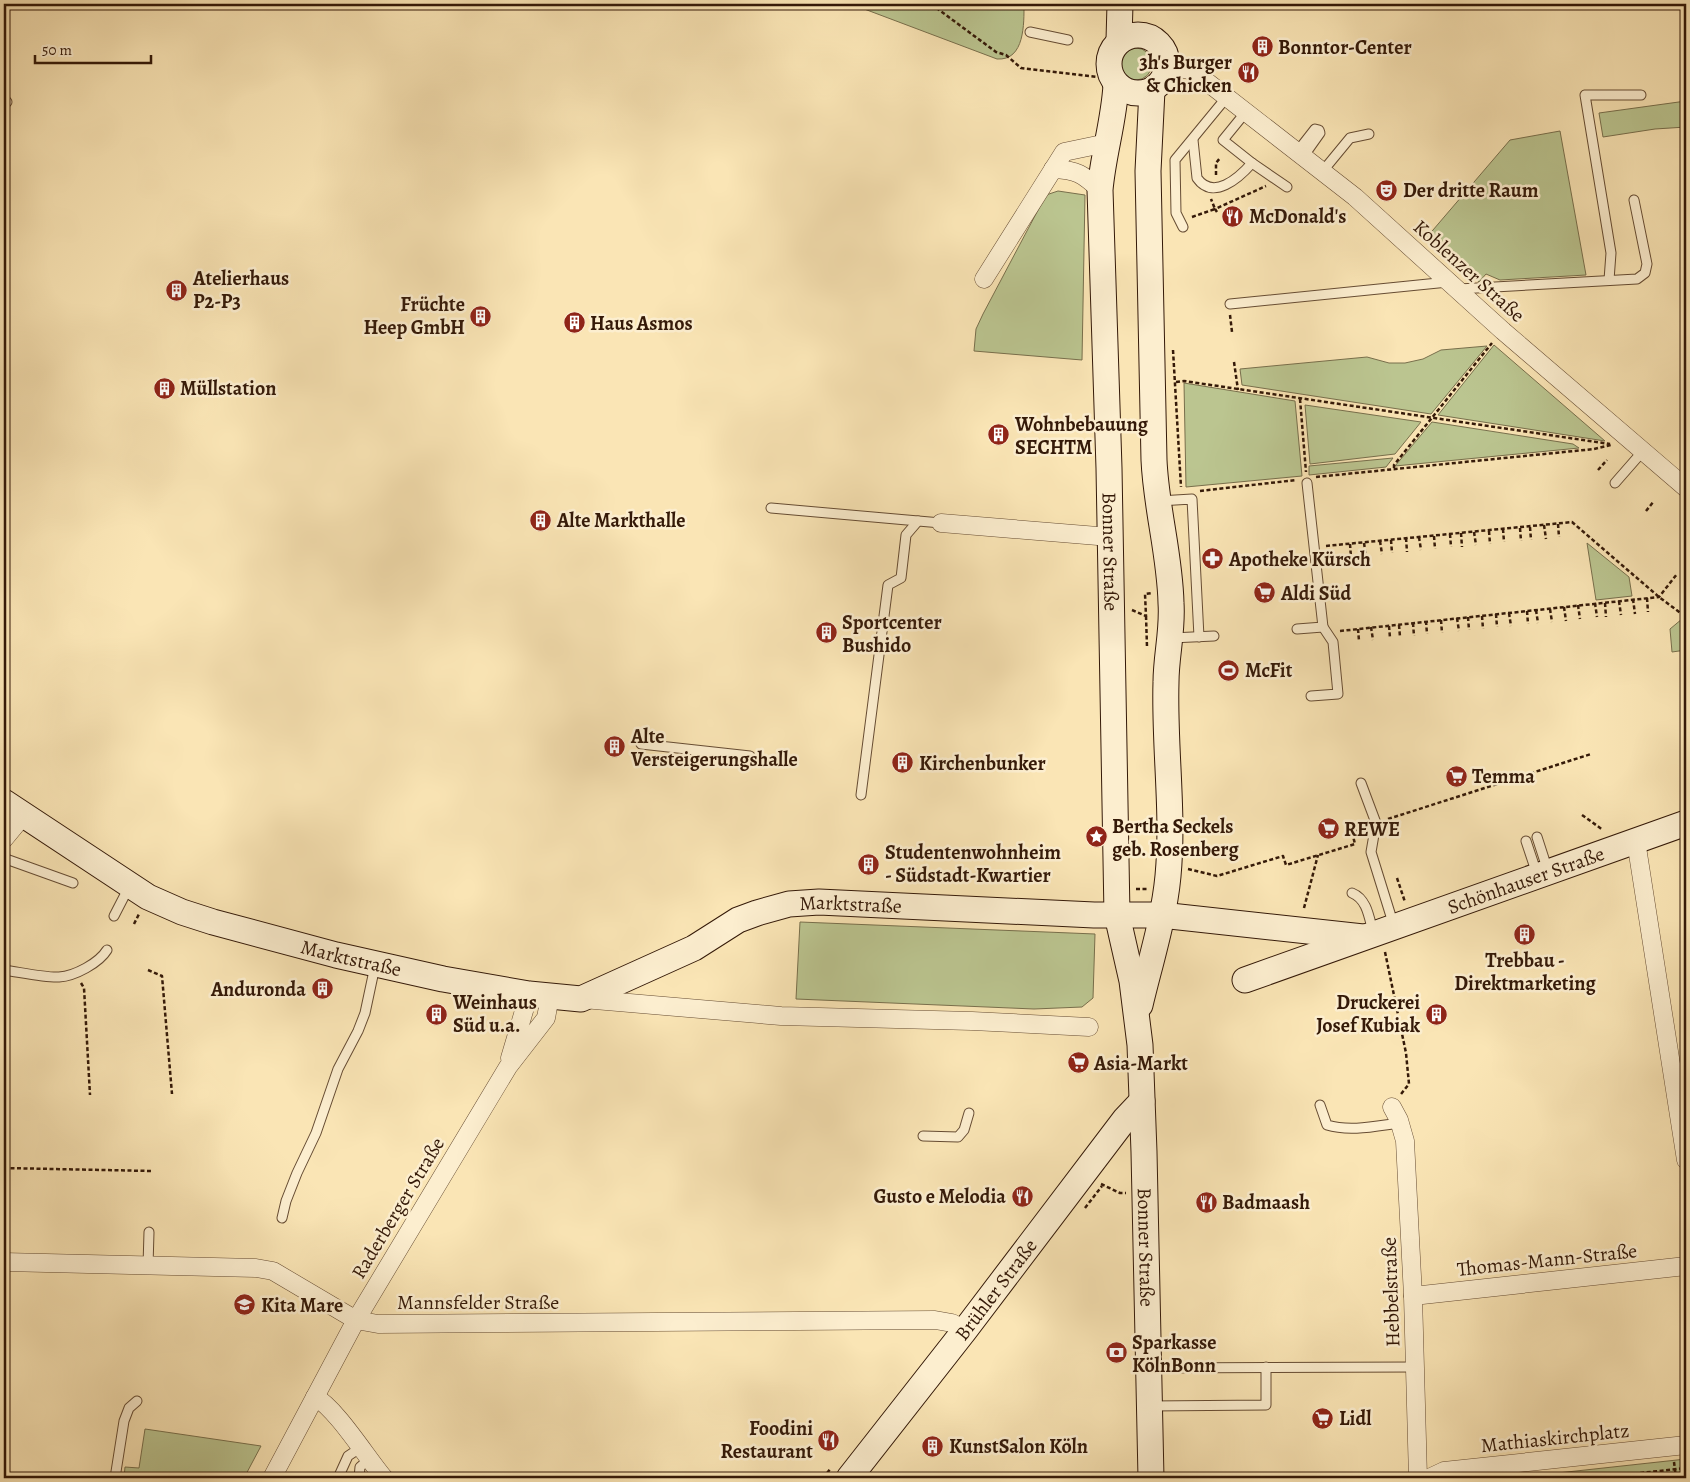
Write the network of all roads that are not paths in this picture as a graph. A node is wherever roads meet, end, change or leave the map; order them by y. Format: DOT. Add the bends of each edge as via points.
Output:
graph roads {
  1 [pos="1120,4"];
  2 [pos="1136,4"];
  3 [pos="1030,32"];
  4 [pos="1130,37"];
  5 [pos="1068,40"];
  6 [pos="1168,65"];
  7 [pos="1114,82"];
  8 [pos="1152,90"];
  9 [pos="1641,95"];
  10 [pos="1226,98"];
  11 [pos="1245,112"];
  12 [pos="1369,134"];
  13 [pos="1193,140"];
  14 [pos="1107,143"];
  15 [pos="1252,162"];
  16 [pos="1053,169"];
  17 [pos="1322,172"];
  18 [pos="1287,187"];
  19 [pos="1100,190"];
  20 [pos="1634,200"];
  21 [pos="1183,227"];
  22 [pos="984,279"];
  23 [pos="1609,280"];
  24 [pos="1453,286"];
  25 [pos="1230,304"];
  26 [pos="1643,451"];
  27 [pos="1306,481"];
  28 [pos="1614,483"];
  29 [pos="1686,488"];
  30 [pos="1158,501"];
  31 [pos="772,508"];
  32 [pos="918,521"];
  33 [pos="942,523"];
  34 [pos="1110,537"];
  35 [pos="1297,629"];
  36 [pos="1325,629"];
  37 [pos="1214,636"];
  38 [pos="1199,637"];
  39 [pos="1171,638"];
  40 [pos="1311,696"];
  41 [pos="641,744"];
  42 [pos="750,756"];
  43 [pos="1361,783"];
  44 [pos="862,795"];
  45 [pos="14,809"];
  46 [pos="1686,823"];
  47 [pos="1537,837"];
  48 [pos="4,839"];
  49 [pos="1526,840"];
  50 [pos="1636,841"];
  51 [pos="4,855"];
  52 [pos="1543,873"];
  53 [pos="73,883"];
  54 [pos="130,885"];
  55 [pos="1352,892"];
  56 [pos="1117,915"];
  57 [pos="1152,915"];
  58 [pos="114,916"];
  59 [pos="1384,929"];
  60 [pos="107,950"];
  61 [pos="376,964"];
  62 [pos="4,970"];
  63 [pos="1245,980"];
  64 [pos="540,995"];
  65 [pos="581,999"];
  66 [pos="1137,1017"];
  67 [pos="1089,1027"];
  68 [pos="1142,1101"];
  69 [pos="1320,1105"];
  70 [pos="969,1113"];
  71 [pos="1396,1115"];
  72 [pos="923,1136"];
  73 [pos="1685,1137"];
  74 [pos="1686,1160"];
  75 [pos="282,1218"];
  76 [pos="149,1232"];
  77 [pos="4,1262"];
  78 [pos="148,1266"];
  79 [pos="1686,1266"];
  80 [pos="1413,1296"];
  81 [pos="356,1320"];
  82 [pos="965,1330"];
  83 [pos="1415,1366"];
  84 [pos="1266,1367"];
  85 [pos="1149,1368"];
  86 [pos="315,1397"];
  87 [pos="137,1401"];
  88 [pos="1150,1406"];
  89 [pos="1686,1445"];
  90 [pos="364,1454"];
  91 [pos="116,1478"];
  92 [pos="272,1478"];
  93 [pos="338,1478"];
  94 [pos="359,1478"];
  95 [pos="384,1478"];
  96 [pos="849,1478"];
  97 [pos="1151,1478"];
  98 [pos="1418,1478"];
  99 [pos="1429,1478"];
  1 -- 4 [label="main road"];
  2 -- 4 [label="main road"];
  3 -- 5 [label="lane"];
  4 -- 6 [label="main road" via="1151,37 1165,51"];
  4 -- 7 [label="main road" via="1112,48 1108,58 1108,69"];
  6 -- 8 [label="main road" via="1160,84"];
  6 -- 10 [label="street, Koblenzer Straße" via="1193,71"];
  7 -- 8 [label="main road" via="1130,92"];
  7 -- 14 [label="main road, Bonner Straße" via="1112,123"];
  8 -- 30 [label="main road, Bonner Straße" via="1148,201 1154,460"];
  9 -- 23 [label="lane" via="1585,95 1611,253"];
  10 -- 11 [label="street, Koblenzer Straße"];
  10 -- 13 [label="lane"];
  11 -- 15 [label="lane" via="1223,140"];
  11 -- 17 [label="street, Koblenzer Straße"];
  12 -- 17 [label="lane" via="1350,138"];
  13 -- 15 [label="lane" via="1197,178 1204,187 1216,188 1240,177"];
  13 -- 21 [label="lane" via="1175,160 1176,213"];
  14 -- 16 [label="street" via="1064,152"];
  14 -- 19 [label="main road, Bonner Straße"];
  15 -- 18 [label="lane"];
  16 -- 19 [label="street" via="1071,170 1088,178"];
  16 -- 22 [label="street"];
  17 -- 24 [label="street, Koblenzer Straße" via="1355,197"];
  19 -- 34 [label="main road, Bonner Straße"];
  20 -- 23 [label="lane" via="1647,264 1645,273 1637,279"];
  23 -- 24 [label="lane"];
  24 -- 25 [label="lane"];
  24 -- 26 [label="street, Koblenzer Straße"];
  26 -- 28 [label="lane"];
  26 -- 29 [label="street, Koblenzer Straße"];
  27 -- 36 [label="lane"];
  30 -- 38 [label="lane" via="1192,500"];
  30 -- 39 [label="main road, Bonner Straße" via="1169,572"];
  31 -- 32 [label="lane"];
  32 -- 33 [label="lane"];
  32 -- 44 [label="lane" via="906,535 901,578 888,585"];
  33 -- 34 [label="street"];
  34 -- 56 [label="main road, Bonner Straße"];
  35 -- 36 [label="lane"];
  36 -- 40 [label="lane" via="1333,642 1338,694"];
  37 -- 38 [label="lane"];
  38 -- 39 [label="lane"];
  39 -- 57 [label="main road, Bonner Straße" via="1166,681 1170,848 1166,895"];
  41 -- 42 [label="lane"];
  43 -- 59 [label="lane" via="1376,823 1371,852 1381,883"];
  45 -- 48 [label="street, Marktstraße"];
  45 -- 54 [label="main road, Marktstraße"];
  46 -- 50 [label="main road, Schönhauser Straße"];
  47 -- 52 [label="lane"];
  49 -- 52 [label="lane"];
  50 -- 52 [label="main road, Schönhauser Straße"];
  50 -- 73 [label="street"];
  51 -- 53 [label="lane" via="6,859"];
  52 -- 59 [label="main road, Schönhauser Straße"];
  54 -- 58 [label="lane"];
  54 -- 61 [label="main road, Marktstraße" via="148,897 213,922"];
  55 -- 59 [label="lane" via="1361,898"];
  56 -- 57 [label="main road, Marktstraße"];
  56 -- 65 [label="main road, Marktstraße" via="818,902 789,904 738,920 694,948"];
  56 -- 66 [label="main road, Bonner Straße"];
  57 -- 59 [label="main road, Schönhauser Straße"];
  57 -- 66 [label="main road, Bonner Straße"];
  59 -- 63 [label="main road, Schönhauser Straße"];
  60 -- 62 [label="lane" via="94,963 59,977"];
  61 -- 64 [label="main road, Marktstraße"];
  61 -- 75 [label="lane" via="365,1013 338,1069"];
  64 -- 65 [label="main road, Marktstraße"];
  64 -- 81 [label="street, Raderberger Straße" via="546,1018 508,1067"];
  65 -- 67 [label="street, Marktstraße" via="796,1016"];
  66 -- 68 [label="main road, Bonner Straße"];
  68 -- 82 [label="main road, Brühler Straße"];
  68 -- 85 [label="main road, Bonner Straße"];
  69 -- 71 [label="lane" via="1327,1125 1338,1129 1367,1128"];
  70 -- 72 [label="lane" via="964,1130 958,1136"];
  71 -- 80 [label="street, Hebbelstraße" via="1405,1141"];
  73 -- 74 [label="street"];
  76 -- 78 [label="lane"];
  77 -- 78 [label="street, Mannsfelder Straße"];
  78 -- 81 [label="street, Mannsfelder Straße" via="273,1271"];
  79 -- 80 [label="street, Thomas-Mann-Straße"];
  80 -- 83 [label="street, Hebbelstraße"];
  81 -- 82 [label="street, Mannsfelder Straße" via="388,1324 935,1320 952,1323"];
  81 -- 86 [label="street, Raderberger Straße"];
  82 -- 96 [label="main road, Brühler Straße"];
  83 -- 84 [label="lane"];
  83 -- 98 [label="street, Hebbelstraße"];
  84 -- 85 [label="lane"];
  84 -- 88 [label="lane" via="1266,1405"];
  85 -- 88 [label="main road, Bonner Straße"];
  86 -- 90 [label="street" via="323,1402"];
  86 -- 92 [label="street, Raderberger Straße"];
  87 -- 91 [label="lane" via="129,1408 124,1421"];
  88 -- 97 [label="main road, Bonner Straße"];
  89 -- 99 [label="street, Mathiaskirchplatz" via="1444,1471"];
  90 -- 93 [label="lane" via="348,1456"];
  90 -- 94 [label="lane"];
  90 -- 95 [label="street"];
}
